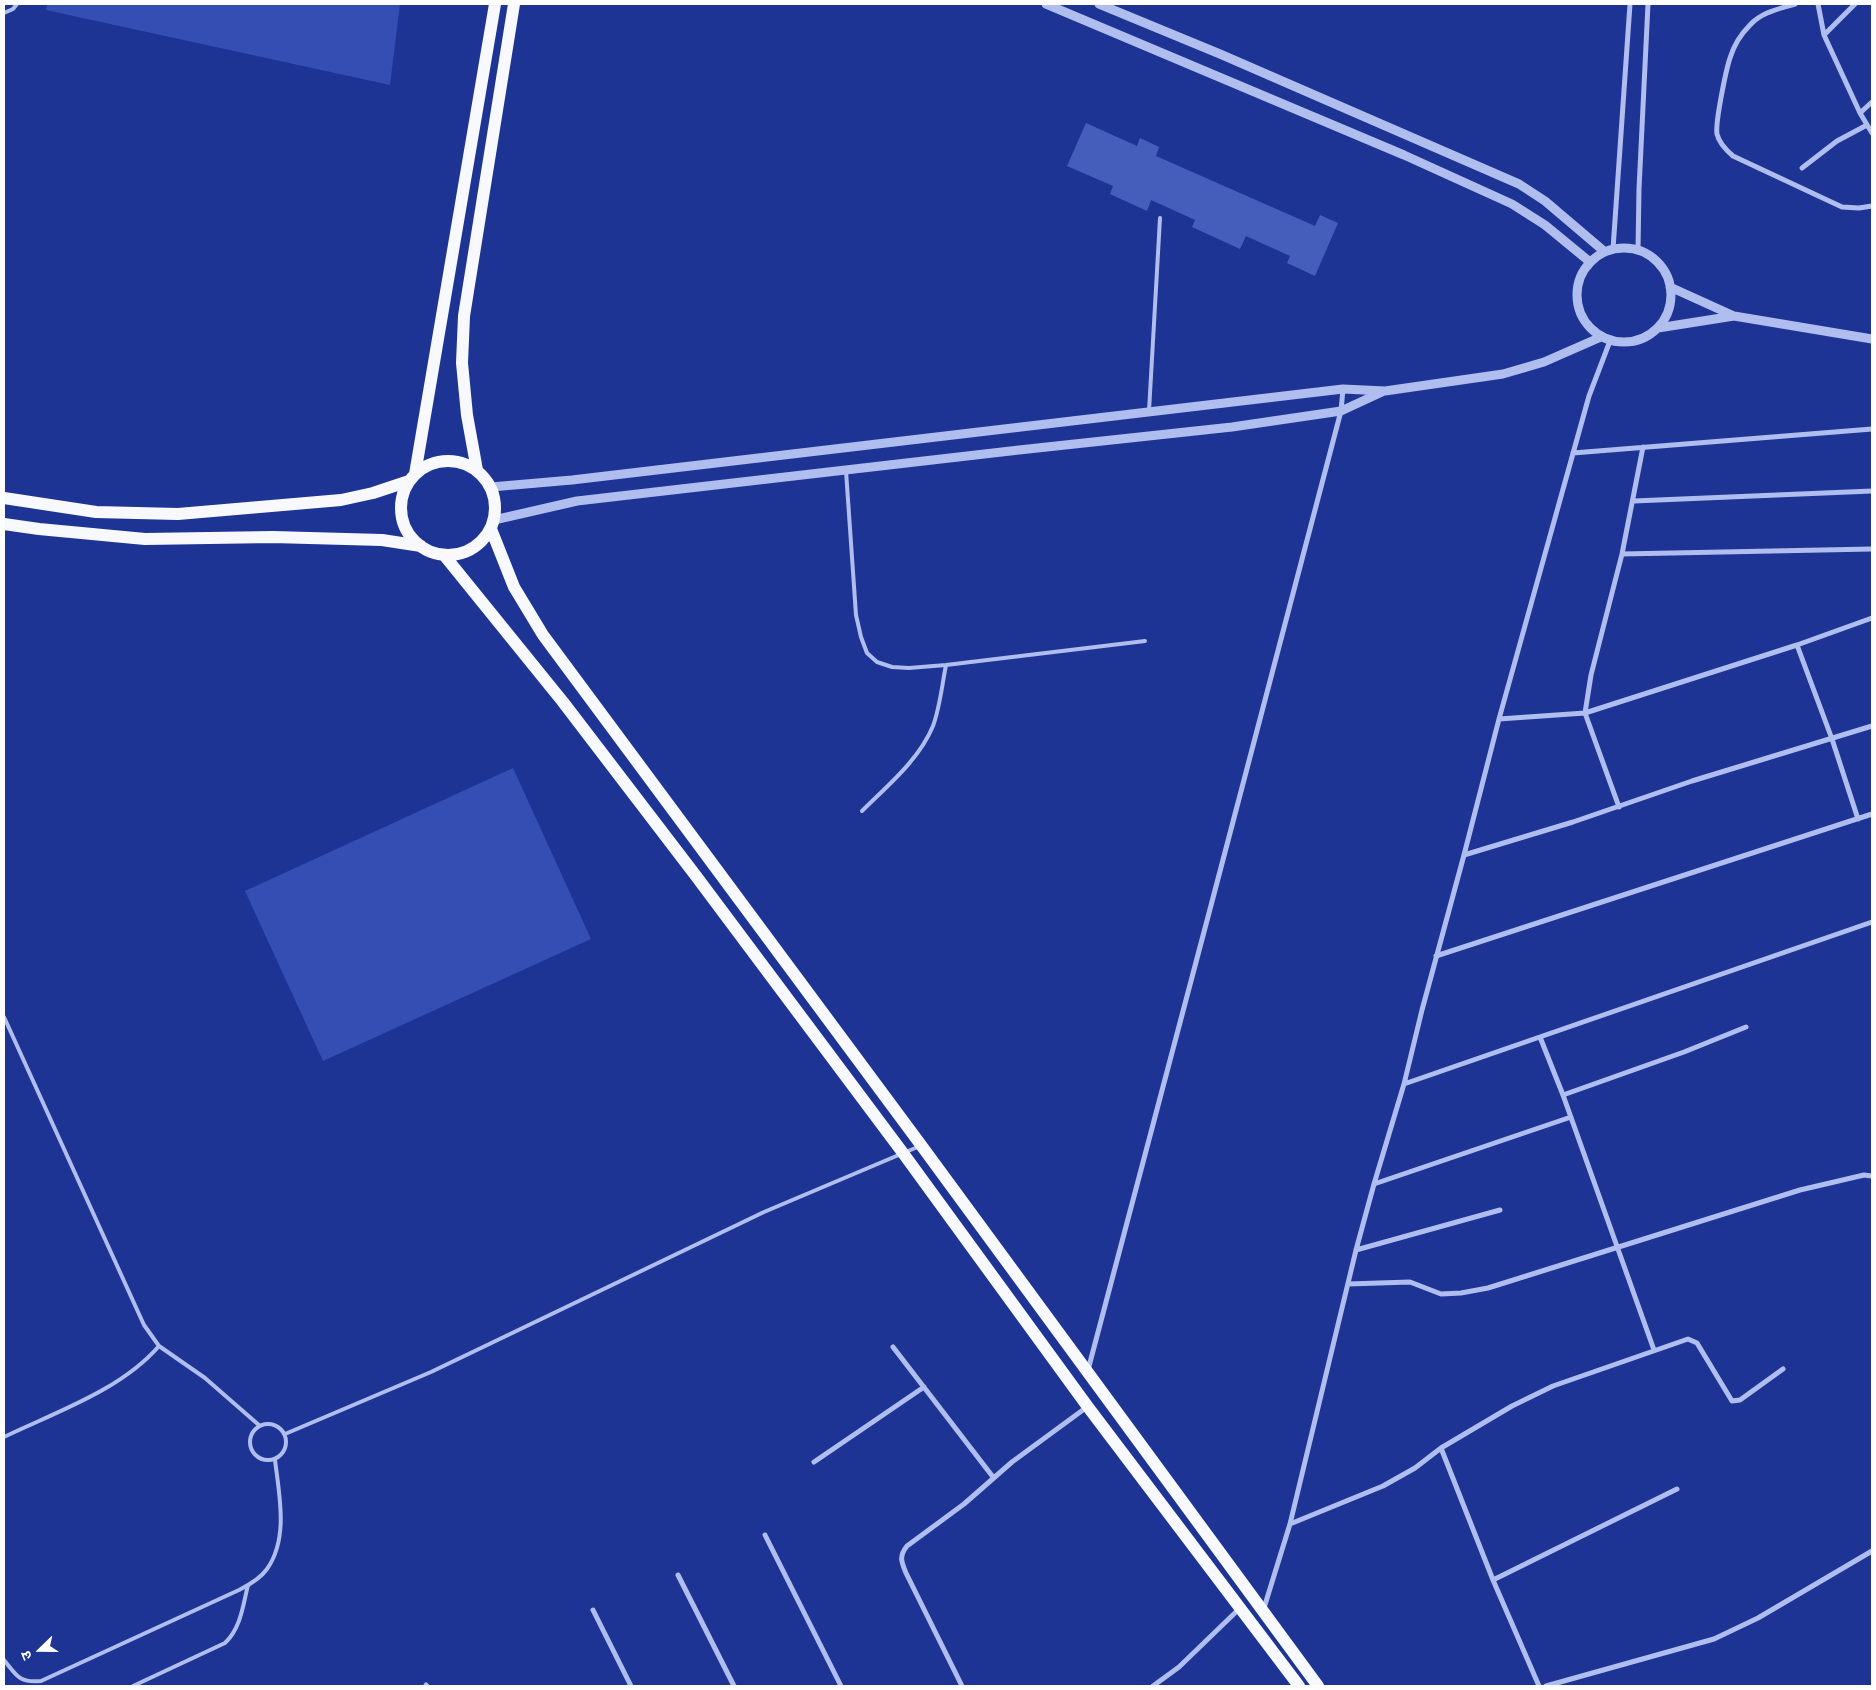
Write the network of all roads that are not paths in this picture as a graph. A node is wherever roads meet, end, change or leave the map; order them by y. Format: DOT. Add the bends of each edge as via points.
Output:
graph roads {
  1 [pos="18,4"];
  2 [pos="495,4"];
  3 [pos="514,4"];
  4 [pos="1046,4"];
  5 [pos="1099,4"];
  6 [pos="1630,4"];
  7 [pos="1648,4"];
  8 [pos="1795,4"];
  9 [pos="1818,4"];
  10 [pos="1855,4"];
  11 [pos="4,13"];
  12 [pos="1824,35"];
  13 [pos="1872,102"];
  14 [pos="1860,113"];
  15 [pos="1867,125"];
  16 [pos="1872,133"];
  17 [pos="1802,168"];
  18 [pos="1872,206"];
  19 [pos="1160,218"];
  20 [pos="1638,250"];
  21 [pos="1609,251"];
  22 [pos="1590,262"];
  23 [pos="1670,287"];
  24 [pos="1734,316"];
  25 [pos="1658,328"];
  26 [pos="1601,337"];
  27 [pos="1872,339"];
  28 [pos="1610,341"];
  29 [pos="1343,389"];
  30 [pos="1385,391"];
  31 [pos="1341,411"];
  32 [pos="1149,413"];
  33 [pos="1872,429"];
  34 [pos="1644,448"];
  35 [pos="1573,454"];
  36 [pos="477,470"];
  37 [pos="845,470"];
  38 [pos="412,477"];
  39 [pos="491,487"];
  40 [pos="1872,492"];
  41 [pos="4,498"];
  42 [pos="1634,501"];
  43 [pos="4,524"];
  44 [pos="492,524"];
  45 [pos="421,546"];
  46 [pos="1872,549"];
  47 [pos="1622,554"];
  48 [pos="444,555"];
  49 [pos="1872,618"];
  50 [pos="1145,641"];
  51 [pos="1797,645"];
  52 [pos="946,665"];
  53 [pos="1585,713"];
  54 [pos="1499,719"];
  55 [pos="1872,726"];
  56 [pos="1832,739"];
  57 [pos="1619,807"];
  58 [pos="862,811"];
  59 [pos="1872,814"];
  60 [pos="1858,818"];
  61 [pos="1464,855"];
  62 [pos="1872,922"];
  63 [pos="1436,956"];
  64 [pos="4,1017"];
  65 [pos="1746,1027"];
  66 [pos="1540,1037"];
  67 [pos="1404,1084"];
  68 [pos="1563,1095"];
  69 [pos="1571,1117"];
  70 [pos="921,1145"];
  71 [pos="903,1153"];
  72 [pos="1872,1176"];
  73 [pos="1374,1184"];
  74 [pos="1500,1210"];
  75 [pos="1618,1247"];
  76 [pos="1356,1250"];
  77 [pos="1348,1284"];
  78 [pos="159,1346"];
  79 [pos="893,1347"];
  80 [pos="1654,1350"];
  81 [pos="1783,1369"];
  82 [pos="1087,1372"];
  83 [pos="924,1387"];
  84 [pos="1088,1407"];
  85 [pos="260,1426"];
  86 [pos="285,1434"];
  87 [pos="4,1437"];
  88 [pos="1440,1448"];
  89 [pos="275,1460"];
  90 [pos="814,1462"];
  91 [pos="994,1477"];
  92 [pos="1677,1488"];
  93 [pos="1290,1524"];
  94 [pos="765,1535"];
  95 [pos="1872,1551"];
  96 [pos="678,1575"];
  97 [pos="1493,1580"];
  98 [pos="248,1585"];
  99 [pos="1240,1608"];
  100 [pos="593,1610"];
  101 [pos="1263,1611"];
  102 [pos="4,1660"];
  103 [pos="132,1686"];
  104 [pos="631,1686"];
  105 [pos="734,1686"];
  106 [pos="841,1686"];
  107 [pos="962,1686"];
  108 [pos="1153,1686"];
  109 [pos="1299,1686"];
  110 [pos="1318,1686"];
  111 [pos="1539,1686"];
  112 [pos="1546,1686"];
  1 -- 11 [label="lane"];
  2 -- 38 [label="main road"];
  3 -- 36 [label="main road" via="464,316 462,363"];
  4 -- 22 [label="street" via="1512,204 1545,225"];
  5 -- 21 [label="street" via="1519,184"];
  6 -- 21 [label="street"];
  7 -- 20 [label="street"];
  8 -- 18 [label="street" via="1771,10 1740,36 1730,58 1717,135 1732,156 1842,207"];
  9 -- 12 [label="street"];
  10 -- 12 [label="street"];
  12 -- 14 [label="street"];
  13 -- 14 [label="street"];
  14 -- 15 [label="street"];
  15 -- 16 [label="street"];
  15 -- 17 [label="street" via="1837,141"];
  19 -- 32 [label="lane"];
  20 -- 21 [label="street"];
  20 -- 23 [label="street" via="1659,264"];
  21 -- 22 [label="street"];
  22 -- 26 [label="street" via="1582,272 1576,297 1584,321"];
  23 -- 24 [label="street"];
  23 -- 25 [label="street" via="1669,310"];
  24 -- 25 [label="street"];
  24 -- 27 [label="street"];
  25 -- 28 [label="street" via="1631,343"];
  26 -- 28 [label="street"];
  26 -- 30 [label="street" via="1544,362 1503,374"];
  28 -- 35 [label="street" via="1589,396"];
  29 -- 30 [label="street"];
  29 -- 31 [label="street"];
  29 -- 32 [label="street"];
  30 -- 31 [label="street"];
  31 -- 37 [label="street" via="1222,428"];
  31 -- 82 [label="street"];
  32 -- 39 [label="street"];
  33 -- 34 [label="street"];
  34 -- 35 [label="street"];
  34 -- 42 [label="street"];
  35 -- 54 [label="street"];
  36 -- 38 [label="main road" via="448,460 425,467"];
  36 -- 39 [label="main road"];
  37 -- 44 [label="street" via="577,501"];
  37 -- 52 [label="lane" via="856,615 867,653 877,662 892,667"];
  38 -- 41 [label="main road" via="373,493 341,500 178,514 96,512"];
  38 -- 45 [label="main road" via="403,494 401,507 408,533"];
  39 -- 44 [label="main road" via="495,504"];
  40 -- 42 [label="street"];
  42 -- 47 [label="street"];
  43 -- 45 [label="main road" via="145,539 273,537 382,540"];
  44 -- 48 [label="main road" via="477,545 466,552"];
  44 -- 70 [label="main road" via="514,586 543,635"];
  45 -- 48 [label="main road"];
  46 -- 47 [label="street"];
  47 -- 53 [label="street" via="1591,675"];
  48 -- 71 [label="main road" via="563,702"];
  49 -- 51 [label="street"];
  50 -- 52 [label="lane"];
  51 -- 53 [label="street"];
  51 -- 56 [label="street"];
  52 -- 58 [label="lane" via="933,726 920,749"];
  53 -- 54 [label="street"];
  53 -- 57 [label="street"];
  54 -- 61 [label="street"];
  55 -- 56 [label="street"];
  56 -- 57 [label="street" via="1692,781"];
  56 -- 60 [label="street"];
  57 -- 61 [label="street"];
  59 -- 60 [label="street"];
  60 -- 63 [label="street"];
  61 -- 63 [label="street"];
  62 -- 66 [label="street"];
  63 -- 67 [label="street"];
  64 -- 78 [label="lane" via="136,1309"];
  65 -- 68 [label="street"];
  66 -- 67 [label="street"];
  66 -- 68 [label="street"];
  67 -- 73 [label="street"];
  68 -- 69 [label="street"];
  69 -- 73 [label="street"];
  69 -- 75 [label="street"];
  70 -- 71 [label="lane"];
  70 -- 82 [label="main road"];
  71 -- 84 [label="main road"];
  71 -- 86 [label="lane" via="764,1212 431,1372"];
  72 -- 75 [label="street" via="1864,1175 1800,1190"];
  73 -- 76 [label="street"];
  74 -- 76 [label="street"];
  75 -- 77 [label="street" via="1488,1288 1461,1293 1441,1294 1410,1282"];
  75 -- 80 [label="street"];
  76 -- 77 [label="street"];
  77 -- 93 [label="street"];
  78 -- 85 [label="lane" via="205,1378"];
  78 -- 87 [label="lane" via="146,1362 98,1393"];
  79 -- 83 [label="street"];
  80 -- 81 [label="street" via="1688,1339 1697,1343 1732,1401 1740,1400"];
  80 -- 88 [label="street" via="1553,1386"];
  82 -- 101 [label="main road"];
  83 -- 90 [label="street"];
  83 -- 91 [label="street"];
  84 -- 91 [label="street"];
  84 -- 99 [label="main road"];
  85 -- 86 [label="lane" via="271,1424"];
  85 -- 89 [label="lane" via="250,1440 253,1452 262,1460"];
  86 -- 89 [label="lane" via="284,1452"];
  88 -- 93 [label="street" via="1415,1468 1382,1486"];
  88 -- 97 [label="street"];
  89 -- 98 [label="lane" via="281,1511 280,1533 267,1569"];
  91 -- 107 [label="street" via="901,1554 900,1561"];
  92 -- 97 [label="street"];
  93 -- 101 [label="street"];
  94 -- 106 [label="street"];
  95 -- 112 [label="street" via="1758,1618 1714,1639"];
  96 -- 105 [label="street"];
  97 -- 111 [label="street"];
  98 -- 102 [label="lane" via="41,1681 28,1682 19,1678"];
  98 -- 103 [label="lane" via="238,1622 225,1643"];
  99 -- 108 [label="street" via="1179,1667"];
  99 -- 109 [label="main road"];
  100 -- 104 [label="street"];
  101 -- 110 [label="main road"];
}
